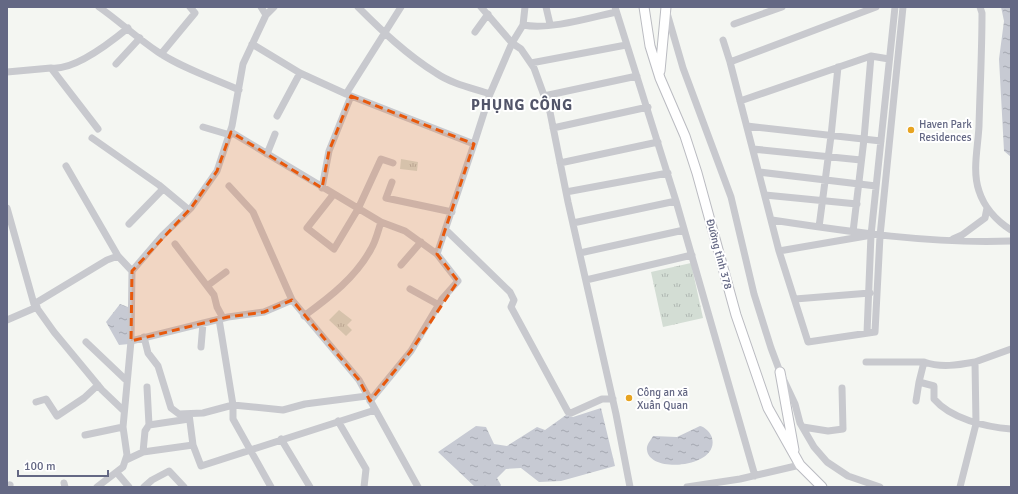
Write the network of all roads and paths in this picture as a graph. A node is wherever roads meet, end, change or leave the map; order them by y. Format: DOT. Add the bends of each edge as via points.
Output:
graph roads {
  1 [pos="99,7"];
  2 [pos="190,7"];
  3 [pos="261,7"];
  4 [pos="274,7"];
  5 [pos="358,7"];
  6 [pos="402,7"];
  7 [pos="481,7"];
  8 [pos="525,7"];
  9 [pos="546,7"];
  10 [pos="644,7"];
  11 [pos="666,7"];
  12 [pos="782,7"];
  13 [pos="876,7"];
  14 [pos="894,7"];
  15 [pos="903,7"];
  16 [pos="980,7"];
  17 [pos="616,10"];
  18 [pos="266,14"];
  19 [pos="488,14"];
  20 [pos="550,24"];
  21 [pos="734,24"];
  22 [pos="523,25"];
  23 [pos="128,28"];
  24 [pos="476,32"];
  25 [pos="385,34"];
  26 [pos="140,38"];
  27 [pos="723,40"];
  28 [pos="512,43"];
  29 [pos="252,44"];
  30 [pos="626,44"];
  31 [pos="161,54"];
  32 [pos="870,56"];
  33 [pos="888,59"];
  34 [pos="730,62"];
  35 [pos="531,63"];
  36 [pos="116,64"];
  37 [pos="838,67"];
  38 [pos="51,68"];
  39 [pos="7,72"];
  40 [pos="300,74"];
  41 [pos="637,76"];
  42 [pos="660,78"];
  43 [pos="239,90"];
  44 [pos="490,94"];
  45 [pos="349,95"];
  46 [pos="544,96"];
  47 [pos="740,101"];
  48 [pos="648,107"];
  49 [pos="277,116"];
  50 [pos="747,126"];
  51 [pos="203,127"];
  52 [pos="553,128"];
  53 [pos="98,129"];
  54 [pos="230,133"];
  55 [pos="275,134"];
  56 [pos="831,136"];
  57 [pos="92,138"];
  58 [pos="864,139"];
  59 [pos="881,141"];
  60 [pos="658,142"];
  61 [pos="474,144"];
  62 [pos="753,149"];
  63 [pos="267,154"];
  64 [pos="828,156"];
  65 [pos="861,160"];
  66 [pos="560,162"];
  67 [pos="393,163"];
  68 [pos="66,166"];
  69 [pos="759,172"];
  70 [pos="668,173"];
  71 [pos="826,180"];
  72 [pos="392,182"];
  73 [pos="859,184"];
  74 [pos="229,186"];
  75 [pos="876,186"];
  76 [pos="322,188"];
  77 [pos="163,189"];
  78 [pos="566,192"];
  79 [pos="333,195"];
  80 [pos="765,195"];
  81 [pos="822,200"];
  82 [pos="676,201"];
  83 [pos="856,204"];
  84 [pos="7,208"];
  85 [pos="987,208"];
  86 [pos="358,209"];
  87 [pos="189,210"];
  88 [pos="452,212"];
  89 [pos="772,220"];
  90 [pos="381,222"];
  91 [pos="573,223"];
  92 [pos="129,224"];
  93 [pos="820,227"];
  94 [pos="446,230"];
  95 [pos="684,230"];
  96 [pos="1011,230"];
  97 [pos="853,232"];
  98 [pos="871,235"];
  99 [pos="880,236"];
  100 [pos="949,240"];
  101 [pos="1011,241"];
  102 [pos="421,242"];
  103 [pos="174,244"];
  104 [pos="779,251"];
  105 [pos="580,253"];
  106 [pos="437,254"];
  107 [pos="692,255"];
  108 [pos="118,256"];
  109 [pos="401,265"];
  110 [pos="132,271"];
  111 [pos="226,272"];
  112 [pos="586,280"];
  113 [pos="207,286"];
  114 [pos="410,289"];
  115 [pos="876,292"];
  116 [pos="867,293"];
  117 [pos="795,299"];
  118 [pos="292,300"];
  119 [pos="439,305"];
  120 [pos="35,306"];
  121 [pos="304,316"];
  122 [pos="221,319"];
  123 [pos="7,320"];
  124 [pos="203,323"];
  125 [pos="867,333"];
  126 [pos="144,337"];
  127 [pos="131,341"];
  128 [pos="86,342"];
  129 [pos="201,347"];
  130 [pos="1011,349"];
  131 [pos="866,362"];
  132 [pos="924,362"];
  133 [pos="975,362"];
  134 [pos="780,372"];
  135 [pos="127,381"];
  136 [pos="918,382"];
  137 [pos="98,385"];
  138 [pos="147,387"];
  139 [pos="842,388"];
  140 [pos="369,399"];
  141 [pos="613,399"];
  142 [pos="916,401"];
  143 [pos="36,402"];
  144 [pos="233,405"];
  145 [pos="375,410"];
  146 [pos="124,411"];
  147 [pos="189,417"];
  148 [pos="338,421"];
  149 [pos="976,424"];
  150 [pos="149,425"];
  151 [pos="123,427"];
  152 [pos="803,427"];
  153 [pos="1011,429"];
  154 [pos="85,435"];
  155 [pos="281,439"];
  156 [pos="194,445"];
  157 [pos="249,450"];
  158 [pos="144,452"];
  159 [pos="795,456"];
  160 [pos="126,460"];
  161 [pos="800,465"];
  162 [pos="117,473"];
  163 [pos="755,476"];
  164 [pos="97,487"];
  165 [pos="129,487"];
  166 [pos="144,487"];
  167 [pos="184,487"];
  168 [pos="271,487"];
  169 [pos="310,487"];
  170 [pos="364,487"];
  171 [pos="418,487"];
  172 [pos="630,487"];
  173 [pos="686,487"];
  174 [pos="822,487"];
  175 [pos="880,487"];
  176 [pos="960,487"];
  1 -- 23 [label="street"];
  2 -- 31 [label="street" via="195,14"];
  3 -- 18 [label="street"];
  4 -- 18 [label="street"];
  5 -- 25 [label="street"];
  6 -- 25 [label="street" via="388,25"];
  7 -- 19 [label="street"];
  8 -- 22 [label="street"];
  9 -- 20 [label="street"];
  10 -- 42 [label="main road, Đường tỉnh 378" via="650,46"];
  11 -- 42 [label="main road"];
  11 -- 134 [label="street" via="683,68 731,197 754,294"];
  12 -- 21 [label="street"];
  13 -- 34 [label="street"];
  14 -- 33 [label="street"];
  15 -- 99 [label="street"];
  16 -- 85 [label="street" via="981,69 976,171 978,190"];
  17 -- 20 [label="street"];
  17 -- 30 [label="street"];
  18 -- 29 [label="street"];
  19 -- 24 [label="street"];
  19 -- 28 [label="street"];
  20 -- 22 [label="street"];
  22 -- 28 [label="street"];
  23 -- 26 [label="street"];
  23 -- 38 [label="street" via="106,47 73,64 59,69"];
  25 -- 44 [label="street" via="436,73 451,81"];
  25 -- 45 [label="street"];
  26 -- 31 [label="street"];
  26 -- 36 [label="street"];
  27 -- 34 [label="street"];
  28 -- 35 [label="street"];
  28 -- 44 [label="street"];
  29 -- 40 [label="street"];
  29 -- 43 [label="street" via="243,64"];
  30 -- 35 [label="street"];
  30 -- 41 [label="street"];
  31 -- 43 [label="street"];
  32 -- 33 [label="street"];
  32 -- 37 [label="street"];
  32 -- 58 [label="street"];
  33 -- 59 [label="street"];
  34 -- 47 [label="street"];
  35 -- 46 [label="street"];
  37 -- 47 [label="street"];
  37 -- 56 [label="street"];
  38 -- 39 [label="street"];
  38 -- 53 [label="street"];
  40 -- 45 [label="street"];
  40 -- 49 [label="street"];
  41 -- 46 [label="street"];
  41 -- 48 [label="street"];
  42 -- 159 [label="main road, Đường tỉnh 378" via="685,136 736,315 768,408"];
  43 -- 54 [label="street"];
  44 -- 61 [label="street"];
  45 -- 61 [label="street"];
  45 -- 76 [label="street" via="329,151"];
  46 -- 52 [label="street"];
  47 -- 50 [label="street"];
  48 -- 52 [label="street"];
  48 -- 60 [label="street"];
  50 -- 56 [label="street"];
  50 -- 62 [label="street"];
  51 -- 54 [label="street"];
  52 -- 66 [label="street"];
  54 -- 63 [label="street"];
  54 -- 87 [label="street" via="217,171"];
  55 -- 63 [label="street"];
  56 -- 58 [label="street"];
  56 -- 64 [label="street"];
  57 -- 77 [label="street"];
  58 -- 59 [label="street"];
  58 -- 65 [label="street"];
  59 -- 75 [label="street"];
  60 -- 66 [label="street"];
  60 -- 70 [label="street"];
  61 -- 88 [label="street"];
  62 -- 64 [label="street"];
  62 -- 69 [label="street"];
  63 -- 76 [label="street"];
  64 -- 65 [label="street"];
  64 -- 71 [label="street"];
  65 -- 73 [label="street"];
  66 -- 78 [label="street"];
  67 -- 86 [label="street" via="381,159"];
  68 -- 108 [label="street"];
  69 -- 71 [label="street"];
  69 -- 80 [label="street"];
  70 -- 78 [label="street"];
  70 -- 82 [label="street"];
  71 -- 73 [label="street"];
  71 -- 81 [label="street"];
  72 -- 88 [label="street" via="386,198"];
  73 -- 75 [label="street"];
  73 -- 83 [label="street"];
  74 -- 118 [label="street" via="253,212"];
  75 -- 98 [label="street"];
  76 -- 79 [label="street"];
  77 -- 87 [label="street"];
  77 -- 92 [label="street"];
  78 -- 91 [label="street"];
  79 -- 86 [label="street"];
  79 -- 86 [label="street" via="307,228 334,249"];
  80 -- 81 [label="street"];
  80 -- 89 [label="street"];
  81 -- 83 [label="street"];
  81 -- 93 [label="street"];
  82 -- 91 [label="street"];
  82 -- 95 [label="street"];
  83 -- 97 [label="street"];
  84 -- 120 [label="street"];
  85 -- 96 [label="street"];
  85 -- 100 [label="street" via="985,218 962,235"];
  86 -- 90 [label="street"];
  87 -- 110 [label="street"];
  88 -- 94 [label="street"];
  89 -- 93 [label="street"];
  89 -- 104 [label="street"];
  90 -- 102 [label="street" via="405,231"];
  90 -- 121 [label="street" via="372,247 355,272 333,295"];
  91 -- 105 [label="street"];
  93 -- 97 [label="street"];
  94 -- 106 [label="street"];
  94 -- 141 [label="street" via="510,292 514,300 510,307 568,412 571,413 602,398"];
  95 -- 105 [label="street"];
  95 -- 107 [label="street"];
  97 -- 98 [label="street"];
  98 -- 99 [label="street"];
  98 -- 104 [label="street"];
  98 -- 116 [label="street"];
  99 -- 100 [label="street"];
  99 -- 115 [label="street"];
  100 -- 101 [label="street"];
  102 -- 106 [label="street"];
  102 -- 109 [label="street"];
  103 -- 113 [label="street"];
  104 -- 117 [label="street"];
  105 -- 112 [label="street"];
  106 -- 119 [label="street" via="458,281"];
  107 -- 112 [label="street"];
  107 -- 163 [label="street"];
  108 -- 110 [label="street"];
  108 -- 120 [label="street" via="107,260"];
  110 -- 127 [label="street"];
  111 -- 113 [label="street"];
  112 -- 141 [label="street"];
  113 -- 122 [label="street" via="214,295"];
  114 -- 119 [label="street"];
  115 -- 116 [label="street"];
  115 -- 125 [label="street" via="875,332"];
  116 -- 117 [label="street"];
  116 -- 125 [label="street"];
  117 -- 125 [label="street" via="808,342"];
  118 -- 121 [label="street"];
  118 -- 122 [label="street" via="264,312"];
  119 -- 140 [label="street" via="411,351"];
  120 -- 123 [label="street"];
  120 -- 137 [label="street"];
  121 -- 140 [label="street" via="358,380"];
  122 -- 124 [label="street"];
  122 -- 144 [label="street"];
  124 -- 126 [label="street"];
  124 -- 129 [label="street"];
  126 -- 127 [label="street"];
  126 -- 147 [label="street" via="148,353 158,366 171,408"];
  127 -- 135 [label="street"];
  128 -- 135 [label="street"];
  130 -- 133 [label="street"];
  131 -- 132 [label="street"];
  132 -- 133 [label="street" via="954,366"];
  132 -- 136 [label="street"];
  133 -- 149 [label="street"];
  134 -- 152 [label="street"];
  134 -- 159 [label="main road"];
  135 -- 146 [label="street"];
  136 -- 142 [label="street"];
  136 -- 149 [label="street" via="934,386 934,399 941,407"];
  137 -- 143 [label="street" via="57,416 46,399"];
  137 -- 146 [label="street"];
  138 -- 150 [label="street"];
  139 -- 152 [label="street" via="843,429 828,431"];
  140 -- 144 [label="street" via="305,404 283,410"];
  140 -- 145 [label="street"];
  141 -- 172 [label="street"];
  144 -- 147 [label="street"];
  144 -- 157 [label="street" via="233,419"];
  145 -- 148 [label="street"];
  145 -- 171 [label="street"];
  146 -- 151 [label="street"];
  147 -- 150 [label="street"];
  147 -- 156 [label="street"];
  148 -- 155 [label="street"];
  148 -- 170 [label="street" via="366,469"];
  149 -- 153 [label="street"];
  149 -- 176 [label="street"];
  150 -- 158 [label="street" via="145,431"];
  151 -- 154 [label="street"];
  151 -- 160 [label="street"];
  152 -- 175 [label="street" via="814,447 827,462 848,476"];
  155 -- 157 [label="street"];
  155 -- 169 [label="street"];
  156 -- 157 [label="street" via="201,466"];
  156 -- 158 [label="street"];
  157 -- 168 [label="street"];
  158 -- 160 [label="street"];
  159 -- 161 [label="main road, Đường tỉnh 378"];
  160 -- 162 [label="street"];
  161 -- 163 [label="street"];
  161 -- 174 [label="main road, Đường tỉnh 378"];
  162 -- 164 [label="street"];
  162 -- 165 [label="street"];
  163 -- 173 [label="street"];
  166 -- 167 [label="street" via="168,471"];
}
